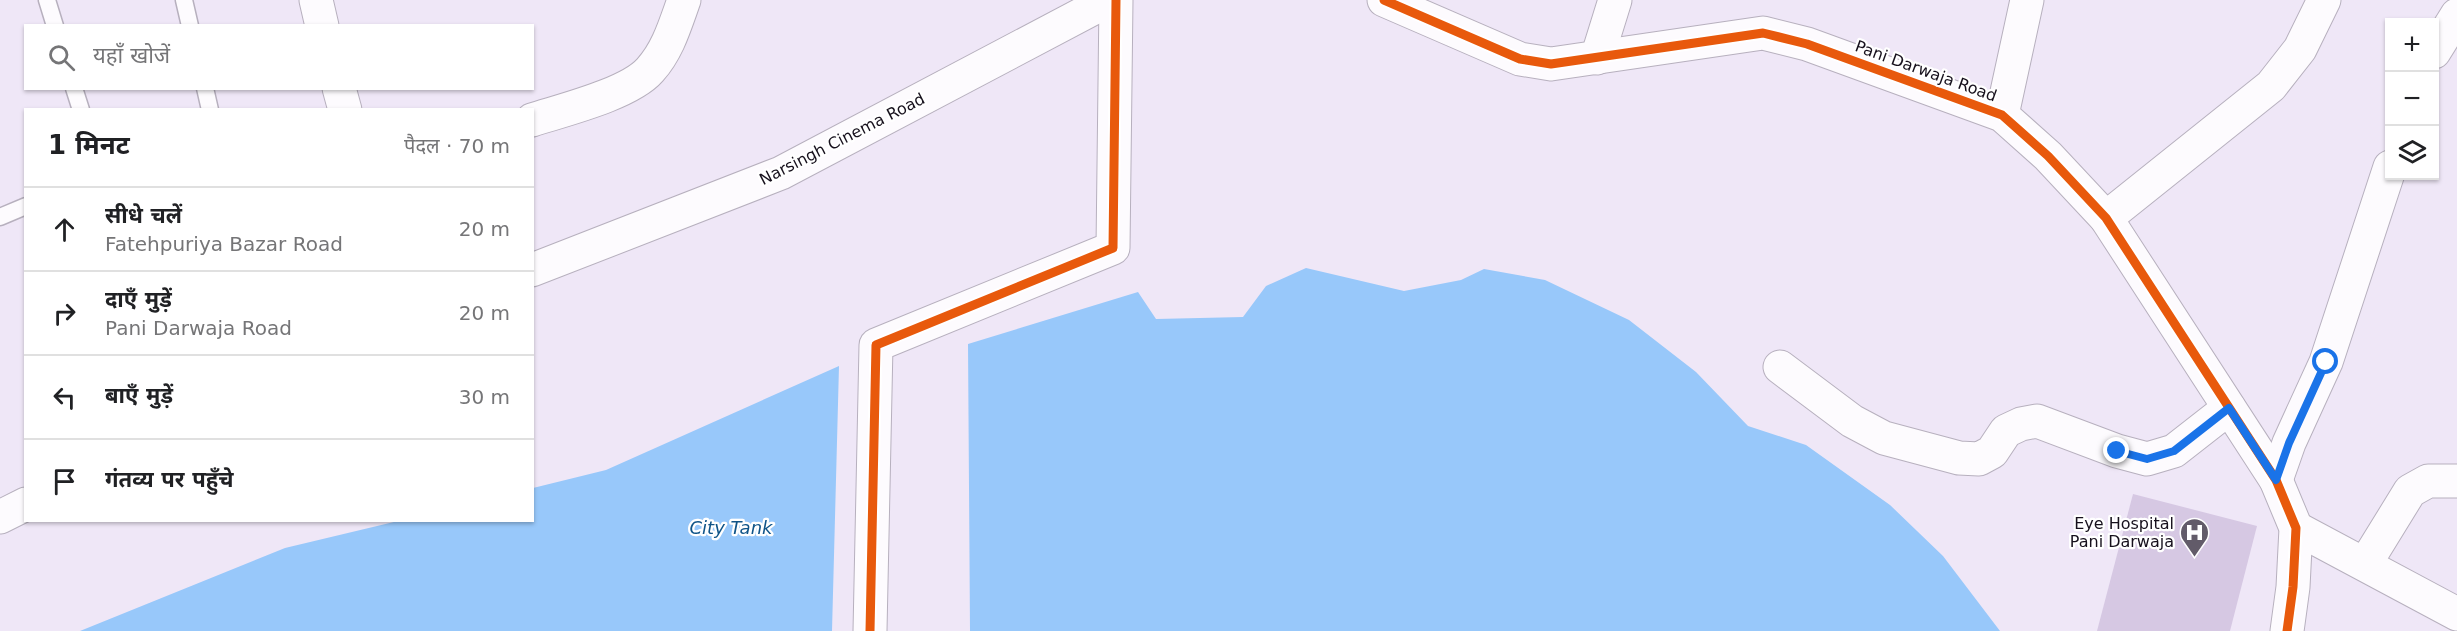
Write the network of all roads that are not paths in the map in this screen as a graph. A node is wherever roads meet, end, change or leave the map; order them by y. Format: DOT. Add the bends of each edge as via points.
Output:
graph roads {
  1 [pos="47,0"];
  2 [pos="184,0"];
  3 [pos="316,0"];
  4 [pos="684,0"];
  5 [pos="1109,0"];
  6 [pos="1116,0"];
  7 [pos="1384,0"];
  8 [pos="1615,0"];
  9 [pos="2027,0"];
  10 [pos="2324,0"];
  11 [pos="2457,15"];
  12 [pos="54,24"];
  13 [pos="190,24"];
  14 [pos="322,24"];
  15 [pos="2439,44"];
  16 [pos="1598,58"];
  17 [pos="75,90"];
  18 [pos="205,90"];
  19 [pos="340,90"];
  20 [pos="80,108"];
  21 [pos="210,108"];
  22 [pos="344,108"];
  23 [pos="2002,115"];
  24 [pos="534,119"];
  25 [pos="2386,180"];
  26 [pos="24,207"];
  27 [pos="0,217"];
  28 [pos="2106,218"];
  29 [pos="534,269"];
  30 [pos="1780,367"];
  31 [pos="2229,408"];
  32 [pos="2276,480"];
  33 [pos="2457,481"];
  34 [pos="24,505"];
  35 [pos="0,518"];
  36 [pos="2296,528"];
  37 [pos="2365,564"];
  38 [pos="2457,614"];
  39 [pos="870,631"];
  40 [pos="2286,631"];
  1 -- 12 [label="lane"];
  2 -- 13 [label="lane"];
  3 -- 14 [label="street"];
  4 -- 24 [label="street" via="671,38 649,71 613,94"];
  5 -- 29 [label="street, Narsingh Cinema Road" via="781,173"];
  6 -- 39 [label="street" via="1113,248 876,345"];
  7 -- 16 [label="street, Pani Darwaja Road" via="1520,59 1551,64"];
  8 -- 16 [label="street"];
  9 -- 23 [label="street"];
  10 -- 28 [label="street" via="2300,49 2271,86"];
  11 -- 15 [label="street"];
  16 -- 23 [label="street, Pani Darwaja Road" via="1763,33 1808,44"];
  17 -- 20 [label="lane"];
  18 -- 21 [label="lane"];
  19 -- 22 [label="street"];
  23 -- 28 [label="street, Pani Darwaja Road" via="2048,156"];
  25 -- 32 [label="street" via="2326,362"];
  26 -- 27 [label="lane"];
  28 -- 31 [label="street, Pani Darwaja Road"];
  30 -- 31 [label="street" via="1852,422 1884,438 1959,458 1979,459 1992,452 2006,431 2037,421 2147,459 2174,451"];
  31 -- 32 [label="street, Pani Darwaja Road"];
  32 -- 36 [label="street, Pani Darwaja Road"];
  33 -- 37 [label="street" via="2428,481 2410,491"];
  34 -- 35 [label="street"];
  36 -- 37 [label="street"];
  36 -- 40 [label="street"];
  37 -- 38 [label="street"];
}
